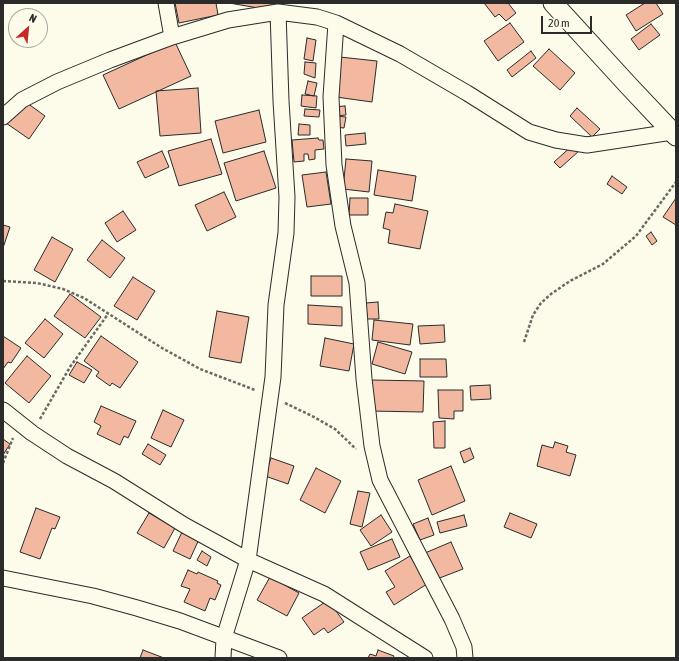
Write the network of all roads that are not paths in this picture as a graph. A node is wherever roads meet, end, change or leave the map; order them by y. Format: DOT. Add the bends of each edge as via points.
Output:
graph roads {
  1 [pos="166,3"];
  2 [pos="553,3"];
  3 [pos="278,12"];
  4 [pos="336,23"];
  5 [pos="172,37"];
  6 [pos="3,117"];
  7 [pos="674,134"];
  8 [pos="3,410"];
  9 [pos="248,560"];
  10 [pos="3,578"];
  11 [pos="224,638"];
  12 [pos="224,658"];
  13 [pos="279,658"];
  14 [pos="425,658"];
  15 [pos="466,658"];
  1 -- 5 [label="street"];
  2 -- 7 [label="street"];
  3 -- 4 [label="street" via="317,17"];
  3 -- 5 [label="street" via="228,20"];
  3 -- 9 [label="street" via="286,233 276,306 273,377"];
  4 -- 7 [label="street" via="400,54 529,132 587,145"];
  4 -- 15 [label="street" via="332,97 334,165 343,226 356,283 372,446 380,480 452,619"];
  5 -- 6 [label="street" via="57,82 22,100"];
  8 -- 9 [label="street" via="67,456"];
  9 -- 11 [label="street"];
  9 -- 14 [label="street" via="324,594"];
  10 -- 11 [label="street" via="100,598 180,621"];
  11 -- 12 [label="street"];
  11 -- 13 [label="street"];
}
